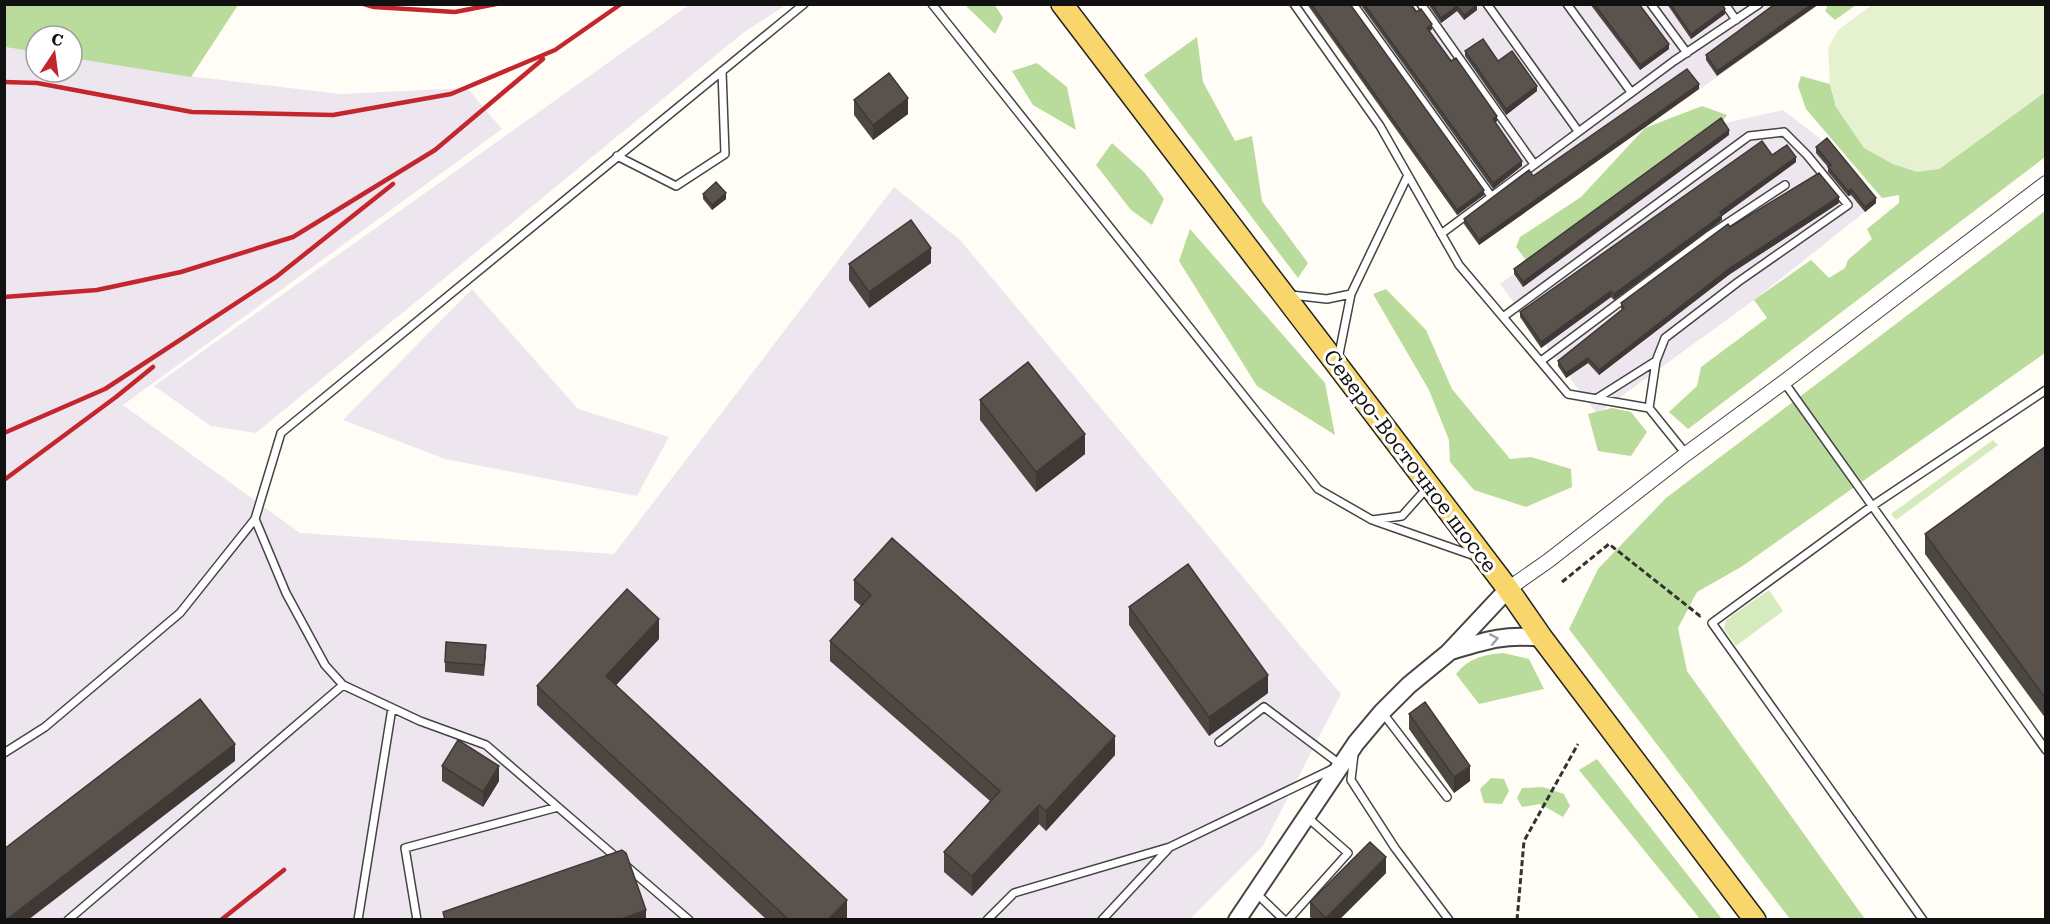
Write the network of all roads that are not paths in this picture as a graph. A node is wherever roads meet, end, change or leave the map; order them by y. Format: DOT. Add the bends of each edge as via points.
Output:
graph roads {
  1 [pos="804,4"];
  2 [pos="932,4"];
  3 [pos="1062,4"];
  4 [pos="1294,4"];
  5 [pos="1353,4"];
  6 [pos="1421,4"];
  7 [pos="1487,4"];
  8 [pos="1567,4"];
  9 [pos="1651,4"];
  10 [pos="1725,4"];
  11 [pos="1760,4"];
  12 [pos="1736,20"];
  13 [pos="1687,53"];
  14 [pos="722,71"];
  15 [pos="1631,92"];
  16 [pos="1578,131"];
  17 [pos="617,156"];
  18 [pos="1534,164"];
  19 [pos="1408,175"];
  20 [pos="2046,183"];
  21 [pos="1785,185"];
  22 [pos="1491,196"];
  23 [pos="1441,234"];
  24 [pos="1282,294"];
  25 [pos="1350,294"];
  26 [pos="1503,317"];
  27 [pos="1656,361"];
  28 [pos="1541,362"];
  29 [pos="1337,365"];
  30 [pos="1784,382"];
  31 [pos="2046,390"];
  32 [pos="1596,399"];
  33 [pos="1649,408"];
  34 [pos="1686,454"];
  35 [pos="1429,486"];
  36 [pos="1872,506"];
  37 [pos="255,519"];
  38 [pos="1372,520"];
  39 [pos="1484,559"];
  40 [pos="1508,589"];
  41 [pos="1542,638"];
  42 [pos="1448,652"];
  43 [pos="344,686"];
  44 [pos="392,708"];
  45 [pos="1382,712"];
  46 [pos="1219,741"];
  47 [pos="1356,743"];
  48 [pos="2046,750"];
  49 [pos="4,753"];
  50 [pos="1341,765"];
  51 [pos="1447,797"];
  52 [pos="558,807"];
  53 [pos="1306,816"];
  54 [pos="1170,847"];
  55 [pos="1255,892"];
  56 [pos="68,920"];
  57 [pos="358,920"];
  58 [pos="417,920"];
  59 [pos="689,920"];
  60 [pos="987,920"];
  61 [pos="1102,920"];
  62 [pos="1237,920"];
  63 [pos="1286,920"];
  64 [pos="1449,920"];
  65 [pos="1755,920"];
  66 [pos="1923,920"];
  1 -- 14 [label="lane"];
  2 -- 38 [label="lane" via="1318,489"];
  3 -- 24 [label="main road, Северо-Восточное шоссе"];
  4 -- 19 [label="lane" via="1380,126"];
  5 -- 22 [label="lane"];
  6 -- 18 [label="lane"];
  7 -- 16 [label="lane"];
  8 -- 15 [label="lane"];
  9 -- 13 [label="lane"];
  10 -- 12 [label="lane"];
  11 -- 12 [label="lane"];
  12 -- 13 [label="lane"];
  13 -- 15 [label="lane"];
  14 -- 17 [label="lane"];
  14 -- 17 [label="lane" via="725,154 676,186"];
  15 -- 16 [label="lane"];
  16 -- 18 [label="lane"];
  17 -- 37 [label="lane" via="281,433"];
  18 -- 22 [label="lane"];
  19 -- 23 [label="lane"];
  19 -- 25 [label="lane"];
  20 -- 30 [label="street"];
  21 -- 28 [label="lane" via="1708,236"];
  22 -- 23 [label="lane"];
  23 -- 26 [label="lane" via="1459,265"];
  24 -- 25 [label="lane" via="1327,299"];
  24 -- 29 [label="main road, Северо-Восточное шоссе"];
  25 -- 29 [label="lane"];
  26 -- 27 [label="lane" via="1749,136 1784,132 1848,205 1665,338"];
  26 -- 28 [label="lane"];
  27 -- 32 [label="lane"];
  27 -- 33 [label="lane"];
  28 -- 32 [label="lane" via="1568,394"];
  29 -- 35 [label="main road, Северо-Восточное шоссе"];
  30 -- 34 [label="street"];
  30 -- 36 [label="lane"];
  31 -- 36 [label="lane"];
  32 -- 33 [label="lane"];
  33 -- 34 [label="lane"];
  34 -- 40 [label="street"];
  35 -- 38 [label="lane" via="1402,516"];
  35 -- 39 [label="main road, Северо-Восточное шоссе"];
  36 -- 48 [label="lane"];
  36 -- 66 [label="lane" via="1712,622"];
  37 -- 43 [label="lane" via="286,593 325,666"];
  37 -- 49 [label="lane" via="180,613 45,727"];
  38 -- 39 [label="lane"];
  39 -- 40 [label="main road, Северо-Восточное шоссе"];
  40 -- 41 [label="main road, Северо-Восточное шоссе"];
  40 -- 42 [label="street"];
  42 -- 41 [label="street, one-way" via="1495,638"];
  41 -- 65 [label="main road, Северо-Восточное шоссе"];
  42 -- 45 [label="street"];
  43 -- 44 [label="lane"];
  43 -- 56 [label="lane"];
  44 -- 52 [label="lane" via="486,745"];
  44 -- 57 [label="lane"];
  45 -- 47 [label="street"];
  45 -- 51 [label="lane"];
  46 -- 50 [label="lane" via="1264,708"];
  47 -- 50 [label="street"];
  47 -- 64 [label="lane" via="1351,780"];
  50 -- 53 [label="street"];
  50 -- 54 [label="lane"];
  52 -- 58 [label="lane" via="405,848"];
  52 -- 59 [label="lane"];
  53 -- 55 [label="street"];
  53 -- 63 [label="lane" via="1348,853"];
  54 -- 60 [label="lane" via="1014,893"];
  54 -- 61 [label="lane"];
  55 -- 62 [label="street"];
  55 -- 63 [label="lane"];
}
